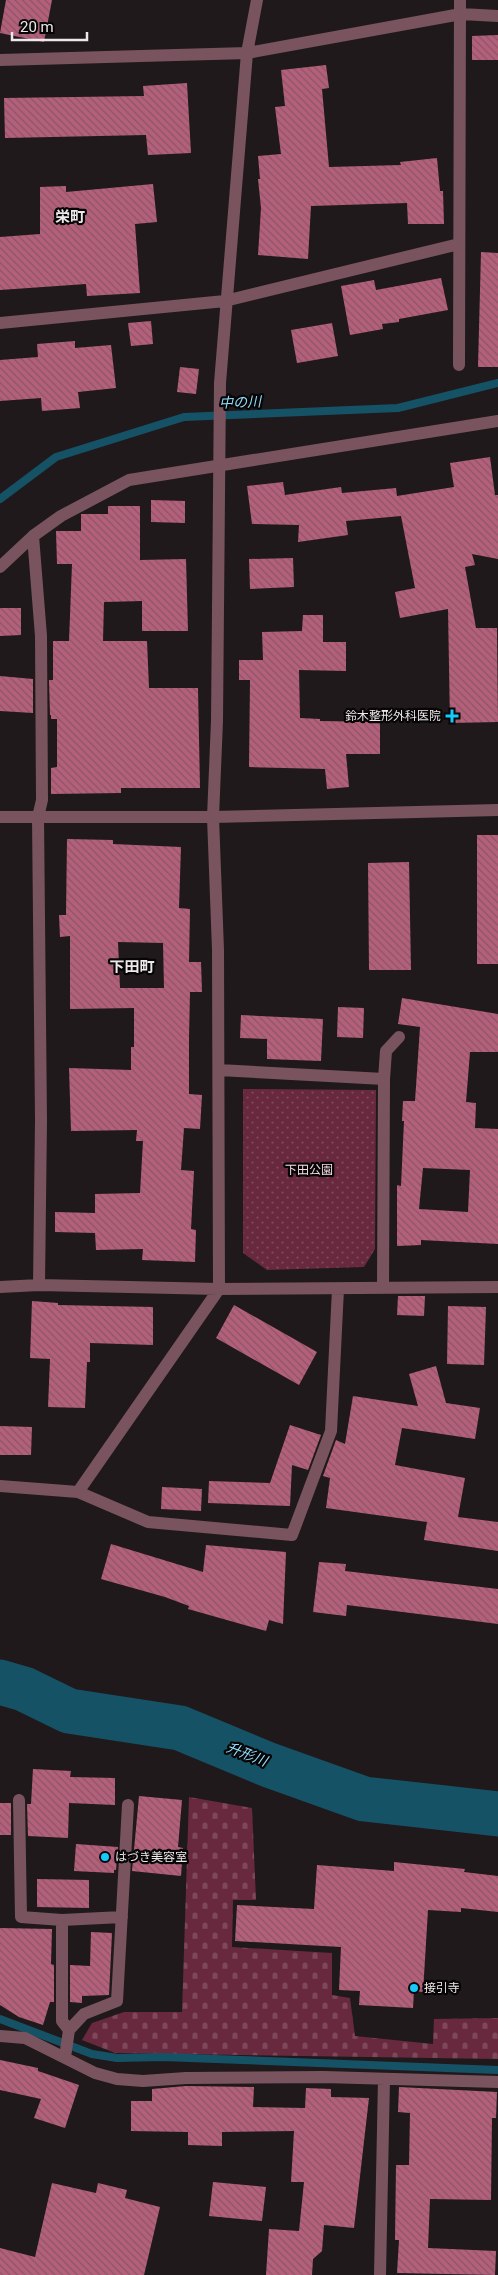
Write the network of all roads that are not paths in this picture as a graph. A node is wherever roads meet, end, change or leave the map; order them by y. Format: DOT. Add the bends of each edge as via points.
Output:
graph roads {
  1 [pos="257,0"];
  2 [pos="460,0"];
  3 [pos="461,14"];
  4 [pos="498,16"];
  5 [pos="247,53"];
  6 [pos="0,60"];
  7 [pos="459,244"];
  8 [pos="225,301"];
  9 [pos="0,323"];
  10 [pos="460,365"];
  11 [pos="498,421"];
  12 [pos="221,466"];
  13 [pos="34,536"];
  14 [pos="0,567"];
  15 [pos="498,810"];
  16 [pos="0,817"];
  17 [pos="38,817"];
  18 [pos="212,817"];
  19 [pos="399,1037"];
  20 [pos="219,1070"];
  21 [pos="384,1079"];
  22 [pos="40,1285"];
  23 [pos="0,1286"];
  24 [pos="498,1287"];
  25 [pos="338,1288"];
  26 [pos="383,1288"];
  27 [pos="219,1289"];
  28 [pos="0,1486"];
  29 [pos="78,1492"];
  30 [pos="19,1800"];
  31 [pos="128,1805"];
  32 [pos="122,1917"];
  33 [pos="62,1920"];
  34 [pos="69,2030"];
  35 [pos="0,2036"];
  36 [pos="65,2057"];
  37 [pos="384,2079"];
  38 [pos="498,2082"];
  39 [pos="380,2275"];
  1 -- 5 [label="street"];
  2 -- 3 [label="street"];
  3 -- 4 [label="street"];
  3 -- 5 [label="street"];
  3 -- 7 [label="street"];
  5 -- 6 [label="street"];
  5 -- 8 [label="street"];
  7 -- 8 [label="street"];
  7 -- 10 [label="street"];
  8 -- 9 [label="street"];
  8 -- 12 [label="street" via="220,383"];
  11 -- 12 [label="street"];
  12 -- 13 [label="street" via="129,480 61,516"];
  12 -- 18 [label="street" via="217,721"];
  13 -- 14 [label="street"];
  13 -- 17 [label="street" via="41,636 42,800"];
  15 -- 18 [label="street"];
  16 -- 17 [label="street"];
  17 -- 18 [label="street"];
  17 -- 22 [label="street"];
  18 -- 20 [label="street"];
  19 -- 21 [label="street" via="386,1051"];
  20 -- 21 [label="street"];
  20 -- 27 [label="street"];
  21 -- 26 [label="street"];
  22 -- 23 [label="street"];
  22 -- 27 [label="street"];
  24 -- 26 [label="street"];
  25 -- 26 [label="street"];
  25 -- 27 [label="street"];
  25 -- 29 [label="street" via="332,1431 292,1535 148,1522"];
  27 -- 29 [label="street"];
  28 -- 29 [label="street"];
  30 -- 33 [label="street" via="21,1916"];
  31 -- 32 [label="street"];
  32 -- 33 [label="street"];
  32 -- 34 [label="street" via="117,2001 84,2014"];
  33 -- 34 [label="street" via="62,2021"];
  34 -- 36 [label="street"];
  35 -- 36 [label="street" via="25,2038"];
  36 -- 37 [label="street" via="95,2073 143,2081 186,2078"];
  37 -- 38 [label="street"];
  37 -- 39 [label="street"];
}
